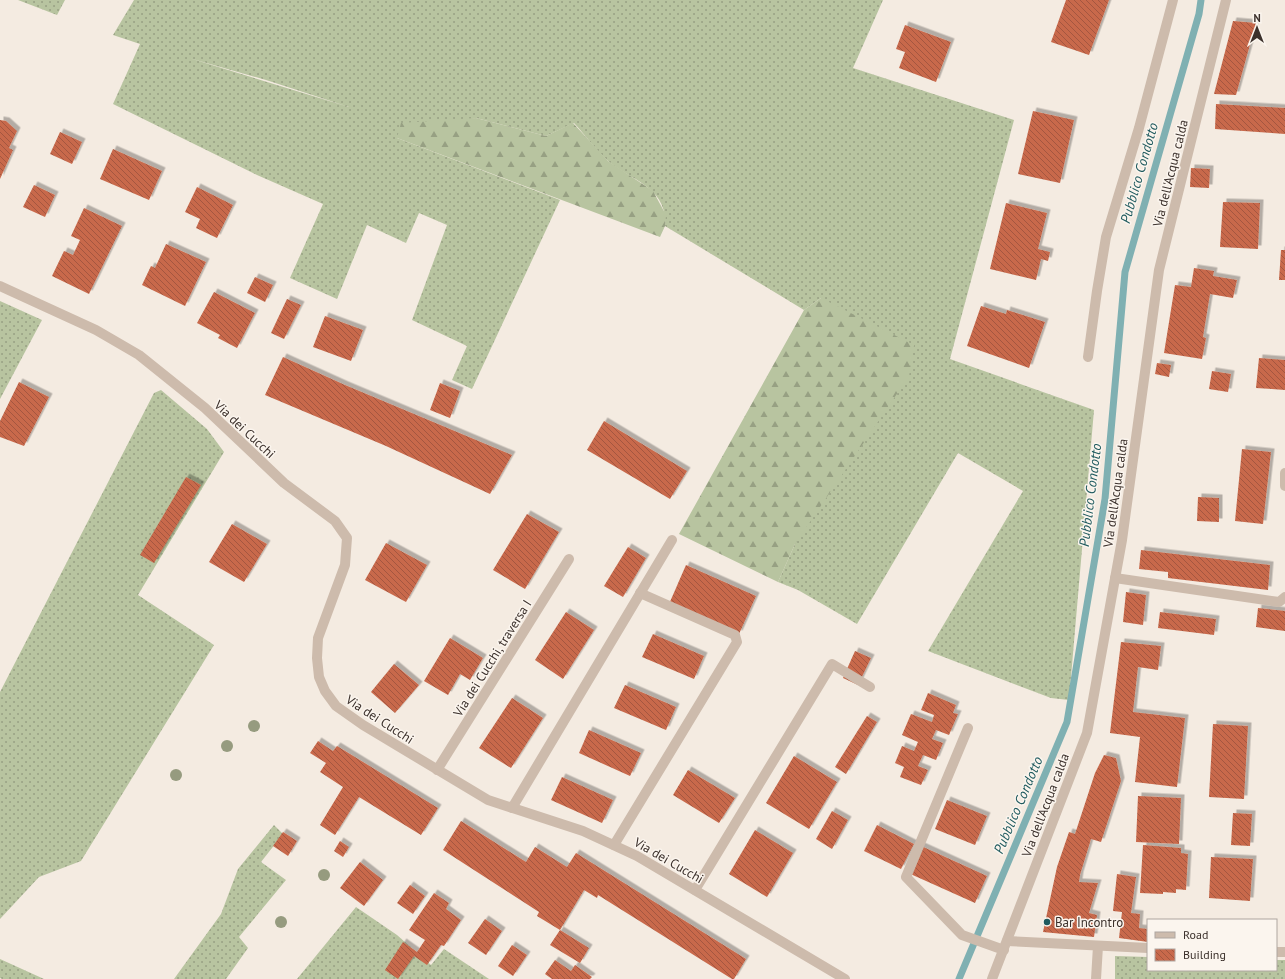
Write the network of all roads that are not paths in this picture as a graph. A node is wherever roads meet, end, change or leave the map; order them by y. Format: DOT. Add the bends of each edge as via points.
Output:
graph roads {
  1 [pos="1173,0"];
  2 [pos="1226,0"];
  3 [pos="0,286"];
  4 [pos="1088,357"];
  5 [pos="1285,472"];
  6 [pos="1285,486"];
  7 [pos="672,540"];
  8 [pos="569,560"];
  9 [pos="1115,578"];
  10 [pos="640,593"];
  11 [pos="1285,597"];
  12 [pos="870,687"];
  13 [pos="968,728"];
  14 [pos="437,770"];
  15 [pos="512,808"];
  16 [pos="614,845"];
  17 [pos="695,890"];
  18 [pos="1005,945"];
  19 [pos="1098,946"];
  20 [pos="1147,948"];
  21 [pos="844,979"];
  22 [pos="992,979"];
  23 [pos="1096,979"];
  1 -- 4 [label="street" via="1139,128 1106,237"];
  2 -- 9 [label="street, Via dell'Acqua calda" via="1159,270"];
  3 -- 14 [label="street, Via dei Cucchi" via="96,330 139,354 205,408 284,483 335,521 347,538 345,565 318,638 319,677 336,706 363,726"];
  5 -- 6 [label="street"];
  7 -- 10 [label="street"];
  8 -- 14 [label="street, Via dei Cucchi, traversa I"];
  9 -- 11 [label="street" via="1279,602"];
  9 -- 18 [label="street, Via dell'Acqua calda" via="1087,733"];
  10 -- 15 [label="street"];
  10 -- 16 [label="street" via="735,635 737,642"];
  12 -- 17 [label="street" via="832,664"];
  13 -- 18 [label="street" via="906,877 962,935 985,943"];
  14 -- 15 [label="street, Via dei Cucchi" via="488,800"];
  15 -- 16 [label="street, Via dei Cucchi" via="582,831"];
  16 -- 17 [label="street, Via dei Cucchi"];
  17 -- 21 [label="street, Via dei Cucchi"];
  18 -- 19 [label="street"];
  18 -- 22 [label="street, Via dell'Acqua calda"];
  19 -- 20 [label="street"];
  19 -- 23 [label="street"];
}
